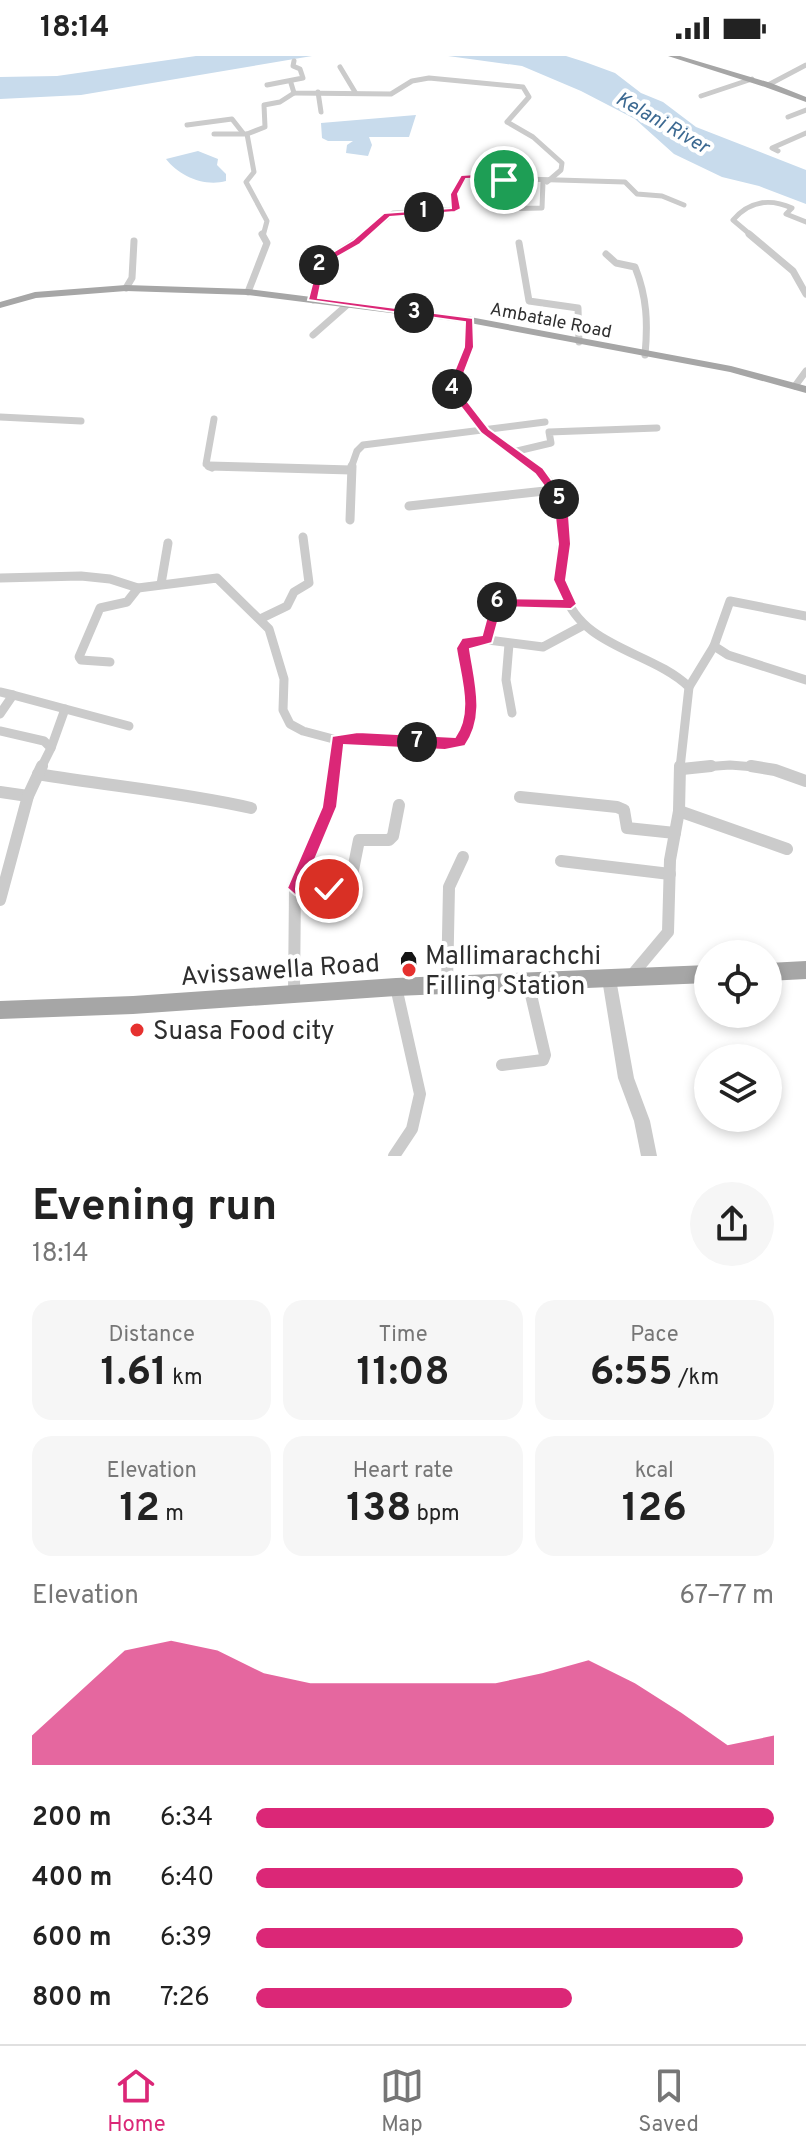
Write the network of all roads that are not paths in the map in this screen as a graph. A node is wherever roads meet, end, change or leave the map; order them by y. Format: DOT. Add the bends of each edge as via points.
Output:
graph roads {
  1 [pos="672,56"];
  2 [pos="294,61"];
  3 [pos="806,65"];
  4 [pos="340,67"];
  5 [pos="752,79"];
  6 [pos="291,83"];
  7 [pos="267,85"];
  8 [pos="768,85"];
  9 [pos="318,92"];
  10 [pos="355,92"];
  11 [pos="294,93"];
  12 [pos="701,96"];
  13 [pos="806,100"];
  14 [pos="806,110"];
  15 [pos="321,112"];
  16 [pos="788,117"];
  17 [pos="187,125"];
  18 [pos="792,130"];
  19 [pos="245,133"];
  20 [pos="214,134"];
  21 [pos="805,134"];
  22 [pos="778,151"];
  23 [pos="545,182"];
  24 [pos="684,205"];
  25 [pos="500,209"];
  26 [pos="806,222"];
  27 [pos="134,241"];
  28 [pos="519,243"];
  29 [pos="606,254"];
  30 [pos="126,288"];
  31 [pos="248,292"];
  32 [pos="806,294"];
  33 [pos="313,300"];
  34 [pos="0,305"];
  35 [pos="347,305"];
  36 [pos="470,320"];
  37 [pos="313,335"];
  38 [pos="579,342"];
  39 [pos="645,355"];
  40 [pos="806,371"];
  41 [pos="801,388"];
  42 [pos="0,417"];
  43 [pos="214,419"];
  44 [pos="81,421"];
  45 [pos="545,422"];
  46 [pos="657,428"];
  47 [pos="485,431"];
  48 [pos="513,452"];
  49 [pos="351,470"];
  50 [pos="554,490"];
  51 [pos="409,506"];
  52 [pos="350,520"];
  53 [pos="303,537"];
  54 [pos="168,543"];
  55 [pos="0,578"];
  56 [pos="161,584"];
  57 [pos="138,588"];
  58 [pos="571,604"];
  59 [pos="806,616"];
  60 [pos="260,619"];
  61 [pos="584,625"];
  62 [pos="488,640"];
  63 [pos="509,644"];
  64 [pos="714,646"];
  65 [pos="110,662"];
  66 [pos="806,680"];
  67 [pos="689,687"];
  68 [pos="0,692"];
  69 [pos="13,695"];
  70 [pos="65,709"];
  71 [pos="512,713"];
  72 [pos="0,714"];
  73 [pos="129,726"];
  74 [pos="0,731"];
  75 [pos="337,740"];
  76 [pos="51,748"];
  77 [pos="682,769"];
  78 [pos="38,774"];
  79 [pos="806,781"];
  80 [pos="0,792"];
  81 [pos="28,796"];
  82 [pos="520,797"];
  83 [pos="399,805"];
  84 [pos="251,808"];
  85 [pos="679,811"];
  86 [pos="675,833"];
  87 [pos="787,849"];
  88 [pos="463,857"];
  89 [pos="561,861"];
  90 [pos="670,874"];
  91 [pos="295,888"];
  92 [pos="0,900"];
  93 [pos="806,970"];
  94 [pos="782,971"];
  95 [pos="694,975"];
  96 [pos="630,977"];
  97 [pos="609,979"];
  98 [pos="528,982"];
  99 [pos="447,985"];
  100 [pos="396,987"];
  101 [pos="294,993"];
  102 [pos="0,1010"];
  103 [pos="502,1065"];
  104 [pos="394,1156"];
  105 [pos="649,1156"];
  1 -- 5 [label="main road"];
  2 -- 6 [label="street" via="303,78"];
  3 -- 8 [label="street"];
  4 -- 10 [label="street"];
  5 -- 8 [label="main road"];
  5 -- 12 [label="street"];
  6 -- 7 [label="street"];
  6 -- 11 [label="street"];
  8 -- 13 [label="main road"];
  9 -- 10 [label="street"];
  9 -- 11 [label="street"];
  9 -- 15 [label="street"];
  10 -- 23 [label="street" via="396,93 412,81 429,78 523,87 529,97 507,122 562,163"];
  11 -- 19 [label="street" via="264,105 265,127"];
  14 -- 16 [label="street"];
  17 -- 19 [label="street" via="232,119"];
  18 -- 21 [label="street"];
  19 -- 20 [label="street"];
  19 -- 31 [label="street" via="254,172 246,182 267,221 262,235 267,243"];
  21 -- 22 [label="street" via="772,148"];
  23 -- 24 [label="street" via="625,182 637,194"];
  23 -- 25 [label="street" via="542,208"];
  23 -- 33 [label="street" via="463,177 454,194 457,209 387,215 357,242 321,263"];
  26 -- 32 [label="street" via="786,214 792,208 780,201 751,204 733,220 776,254"];
  27 -- 30 [label="street" via="134,267"];
  28 -- 38 [label="street" via="529,301 578,308"];
  29 -- 39 [label="street" via="619,265 635,267 644,287 649,313"];
  30 -- 31 [label="main road, Ambatale Road"];
  30 -- 34 [label="main road, Ambatale Road" via="35,295"];
  31 -- 33 [label="main road, Ambatale Road"];
  33 -- 35 [label="main road, Ambatale Road"];
  35 -- 36 [label="main road, Ambatale Road"];
  35 -- 37 [label="street"];
  36 -- 38 [label="main road, Ambatale Road"];
  36 -- 47 [label="street" via="469,347 452,389"];
  38 -- 39 [label="main road, Ambatale Road"];
  39 -- 41 [label="main road, Ambatale Road" via="731,369"];
  40 -- 41 [label="street"];
  42 -- 44 [label="street"];
  43 -- 49 [label="street" via="206,464 212,468"];
  45 -- 47 [label="street"];
  46 -- 48 [label="street" via="549,432 551,443"];
  47 -- 48 [label="street"];
  47 -- 49 [label="street" via="370,443 358,448"];
  48 -- 50 [label="street" via="546,477"];
  49 -- 52 [label="street"];
  50 -- 51 [label="street"];
  50 -- 58 [label="street" via="565,544 559,580"];
  53 -- 60 [label="street" via="309,583 294,592 287,606"];
  54 -- 56 [label="street"];
  55 -- 57 [label="street" via="81,576"];
  56 -- 57 [label="street"];
  56 -- 60 [label="street" via="217,578"];
  57 -- 65 [label="street" via="127,602 100,608 79,657"];
  58 -- 61 [label="street"];
  58 -- 62 [label="street" via="497,602"];
  59 -- 64 [label="street" via="730,601"];
  60 -- 75 [label="street" via="278,657 283,710 290,724"];
  61 -- 63 [label="street" via="543,647"];
  61 -- 67 [label="street"];
  62 -- 63 [label="street"];
  62 -- 75 [label="street" via="467,642 463,648 472,706 468,730 459,742"];
  63 -- 71 [label="street" via="506,680"];
  64 -- 66 [label="street"];
  64 -- 67 [label="street"];
  67 -- 77 [label="street"];
  68 -- 69 [label="street"];
  69 -- 70 [label="street"];
  69 -- 72 [label="street"];
  70 -- 73 [label="street"];
  70 -- 76 [label="street"];
  74 -- 76 [label="street" via="44,741"];
  75 -- 91 [label="street" via="330,807"];
  76 -- 78 [label="street"];
  77 -- 79 [label="street" via="752,764"];
  77 -- 85 [label="street"];
  78 -- 81 [label="street"];
  78 -- 84 [label="street" via="191,794"];
  80 -- 81 [label="street"];
  81 -- 92 [label="street"];
  82 -- 86 [label="street" via="617,807 624,810 627,828"];
  83 -- 91 [label="street" via="389,840 359,840 350,885"];
  85 -- 86 [label="street"];
  85 -- 87 [label="street"];
  86 -- 90 [label="street"];
  88 -- 99 [label="street" via="449,887"];
  89 -- 90 [label="street"];
  90 -- 96 [label="street" via="668,932"];
  91 -- 101 [label="street"];
  93 -- 94 [label="main road"];
  95 -- 96 [label="main road, Avissawella Road"];
  96 -- 97 [label="main road, Avissawella Road"];
  97 -- 98 [label="main road, Avissawella Road"];
  97 -- 105 [label="street" via="626,1078"];
  98 -- 99 [label="main road, Avissawella Road"];
  98 -- 103 [label="street" via="545,1055 543,1060"];
  99 -- 100 [label="main road, Avissawella Road"];
  100 -- 101 [label="main road, Avissawella Road"];
  100 -- 104 [label="street" via="420,1094 412,1129"];
  101 -- 102 [label="main road, Avissawella Road"];
}
